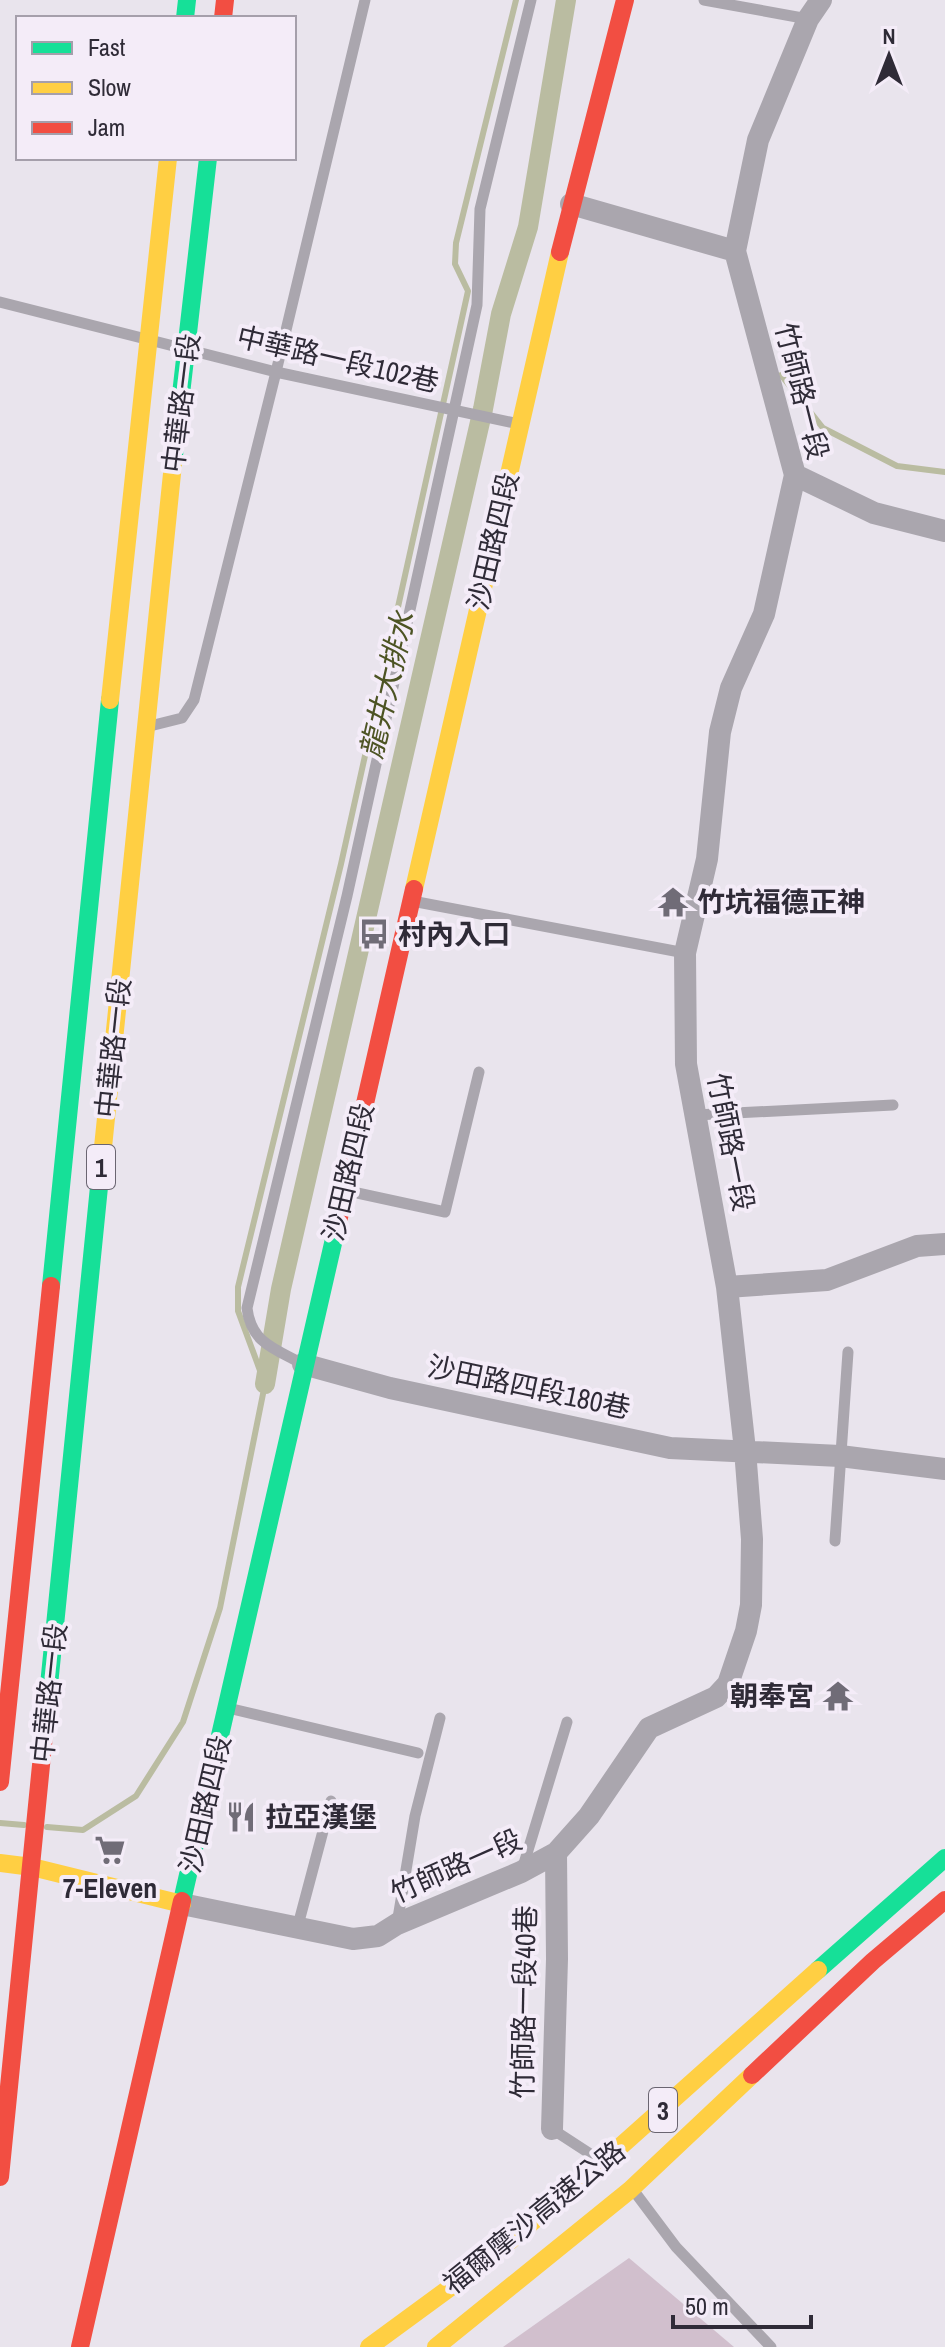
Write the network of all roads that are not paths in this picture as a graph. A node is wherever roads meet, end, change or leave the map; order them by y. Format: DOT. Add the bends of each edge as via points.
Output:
graph roads {
  1 [pos="365,0"];
  2 [pos="531,0"];
  3 [pos="625,0"];
  4 [pos="704,0"];
  5 [pos="821,0"];
  6 [pos="808,19"];
  7 [pos="168,160"];
  8 [pos="208,160"];
  9 [pos="571,204"];
  10 [pos="735,251"];
  11 [pos="0,302"];
  12 [pos="147,338"];
  13 [pos="188,348"];
  14 [pos="276,372"];
  15 [pos="454,410"];
  16 [pos="520,424"];
  17 [pos="795,475"];
  18 [pos="945,531"];
  19 [pos="145,727"];
  20 [pos="412,901"];
  21 [pos="685,953"];
  22 [pos="479,1072"];
  23 [pos="893,1105"];
  24 [pos="696,1115"];
  25 [pos="343,1190"];
  26 [pos="945,1244"];
  27 [pos="727,1287"];
  28 [pos="848,1352"];
  29 [pos="303,1364"];
  30 [pos="745,1450"];
  31 [pos="840,1456"];
  32 [pos="945,1469"];
  33 [pos="835,1541"];
  34 [pos="227,1708"];
  35 [pos="440,1718"];
  36 [pos="567,1722"];
  37 [pos="418,1753"];
  38 [pos="0,1782"];
  39 [pos="331,1801"];
  40 [pos="556,1853"];
  41 [pos="945,1858"];
  42 [pos="0,1863"];
  43 [pos="32,1867"];
  44 [pos="521,1872"];
  45 [pos="945,1900"];
  46 [pos="182,1904"];
  47 [pos="397,1924"];
  48 [pos="297,1929"];
  49 [pos="552,2129"];
  50 [pos="615,2170"];
  51 [pos="0,2177"];
  52 [pos="80,2347"];
  53 [pos="369,2347"];
  54 [pos="397,2347"];
  55 [pos="436,2347"];
  56 [pos="771,2347"];
  1 -- 14 [label="lane"];
  2 -- 15 [label="lane" via="480,209 477,305"];
  3 -- 9 [label="main road, 沙田路四段"];
  4 -- 6 [label="lane"];
  5 -- 6 [label="street, 竹師路一段"];
  6 -- 10 [label="street, 竹師路一段" via="758,140"];
  7 -- 12 [label="main road, 中華路一段 / 1"];
  8 -- 13 [label="main road, 中華路一段 / 1"];
  9 -- 10 [label="street"];
  9 -- 16 [label="main road, 沙田路四段"];
  10 -- 17 [label="street, 竹師路一段"];
  11 -- 12 [label="lane, 中華路一段102巷"];
  12 -- 13 [label="lane, 中華路一段102巷"];
  12 -- 38 [label="main road, 中華路一段 / 1"];
  13 -- 14 [label="lane, 中華路一段102巷"];
  13 -- 19 [label="main road, 中華路一段 / 1"];
  14 -- 15 [label="lane, 中華路一段102巷"];
  14 -- 19 [label="lane" via="194,700 182,718"];
  15 -- 16 [label="lane, 中華路一段102巷"];
  15 -- 29 [label="lane" via="347,896 247,1308 255,1335"];
  16 -- 20 [label="main road, 沙田路四段"];
  17 -- 18 [label="street" via="874,513"];
  17 -- 21 [label="street, 竹師路一段" via="764,614 731,688 720,732 707,859"];
  19 -- 43 [label="main road, 中華路一段 / 1"];
  20 -- 21 [label="lane"];
  20 -- 25 [label="main road, 沙田路四段"];
  21 -- 24 [label="street, 竹師路一段" via="686,1064"];
  22 -- 25 [label="lane" via="445,1212"];
  23 -- 24 [label="lane"];
  24 -- 27 [label="street, 竹師路一段"];
  25 -- 29 [label="main road, 沙田路四段"];
  26 -- 27 [label="street" via="917,1246 827,1280"];
  27 -- 30 [label="street, 竹師路一段"];
  28 -- 31 [label="lane"];
  29 -- 30 [label="street, 沙田路四段180巷" via="670,1448"];
  29 -- 34 [label="main road, 沙田路四段"];
  30 -- 31 [label="street, 沙田路四段180巷"];
  30 -- 40 [label="street, 竹師路一段" via="751,1605 728,1684 716,1697 649,1728 589,1816"];
  31 -- 32 [label="street, 沙田路四段180巷"];
  31 -- 33 [label="lane"];
  34 -- 37 [label="lane"];
  34 -- 46 [label="main road, 沙田路四段"];
  35 -- 47 [label="lane" via="415,1816"];
  36 -- 44 [label="lane"];
  39 -- 48 [label="lane"];
  40 -- 44 [label="street, 竹師路一段"];
  40 -- 49 [label="street, 竹師路一段40巷"];
  41 -- 53 [label="main road, 福爾摩沙高速公路 / 3, bridge" via="603,2162 485,2262"];
  42 -- 43 [label="main road"];
  43 -- 46 [label="main road"];
  43 -- 51 [label="main road, 中華路一段 / 1"];
  44 -- 47 [label="street, 竹師路一段"];
  45 -- 55 [label="main road, 福爾摩沙高速公路 / 3, bridge" via="630,2190"];
  46 -- 48 [label="street, 竹師路一段"];
  46 -- 52 [label="main road, 沙田路四段"];
  47 -- 48 [label="street, 竹師路一段" via="378,1936 353,1939"];
  49 -- 50 [label="lane, 竹師路一段40巷"];
  50 -- 54 [label="street"];
  50 -- 56 [label="lane, 竹師路一段40巷" via="676,2247"];
}
